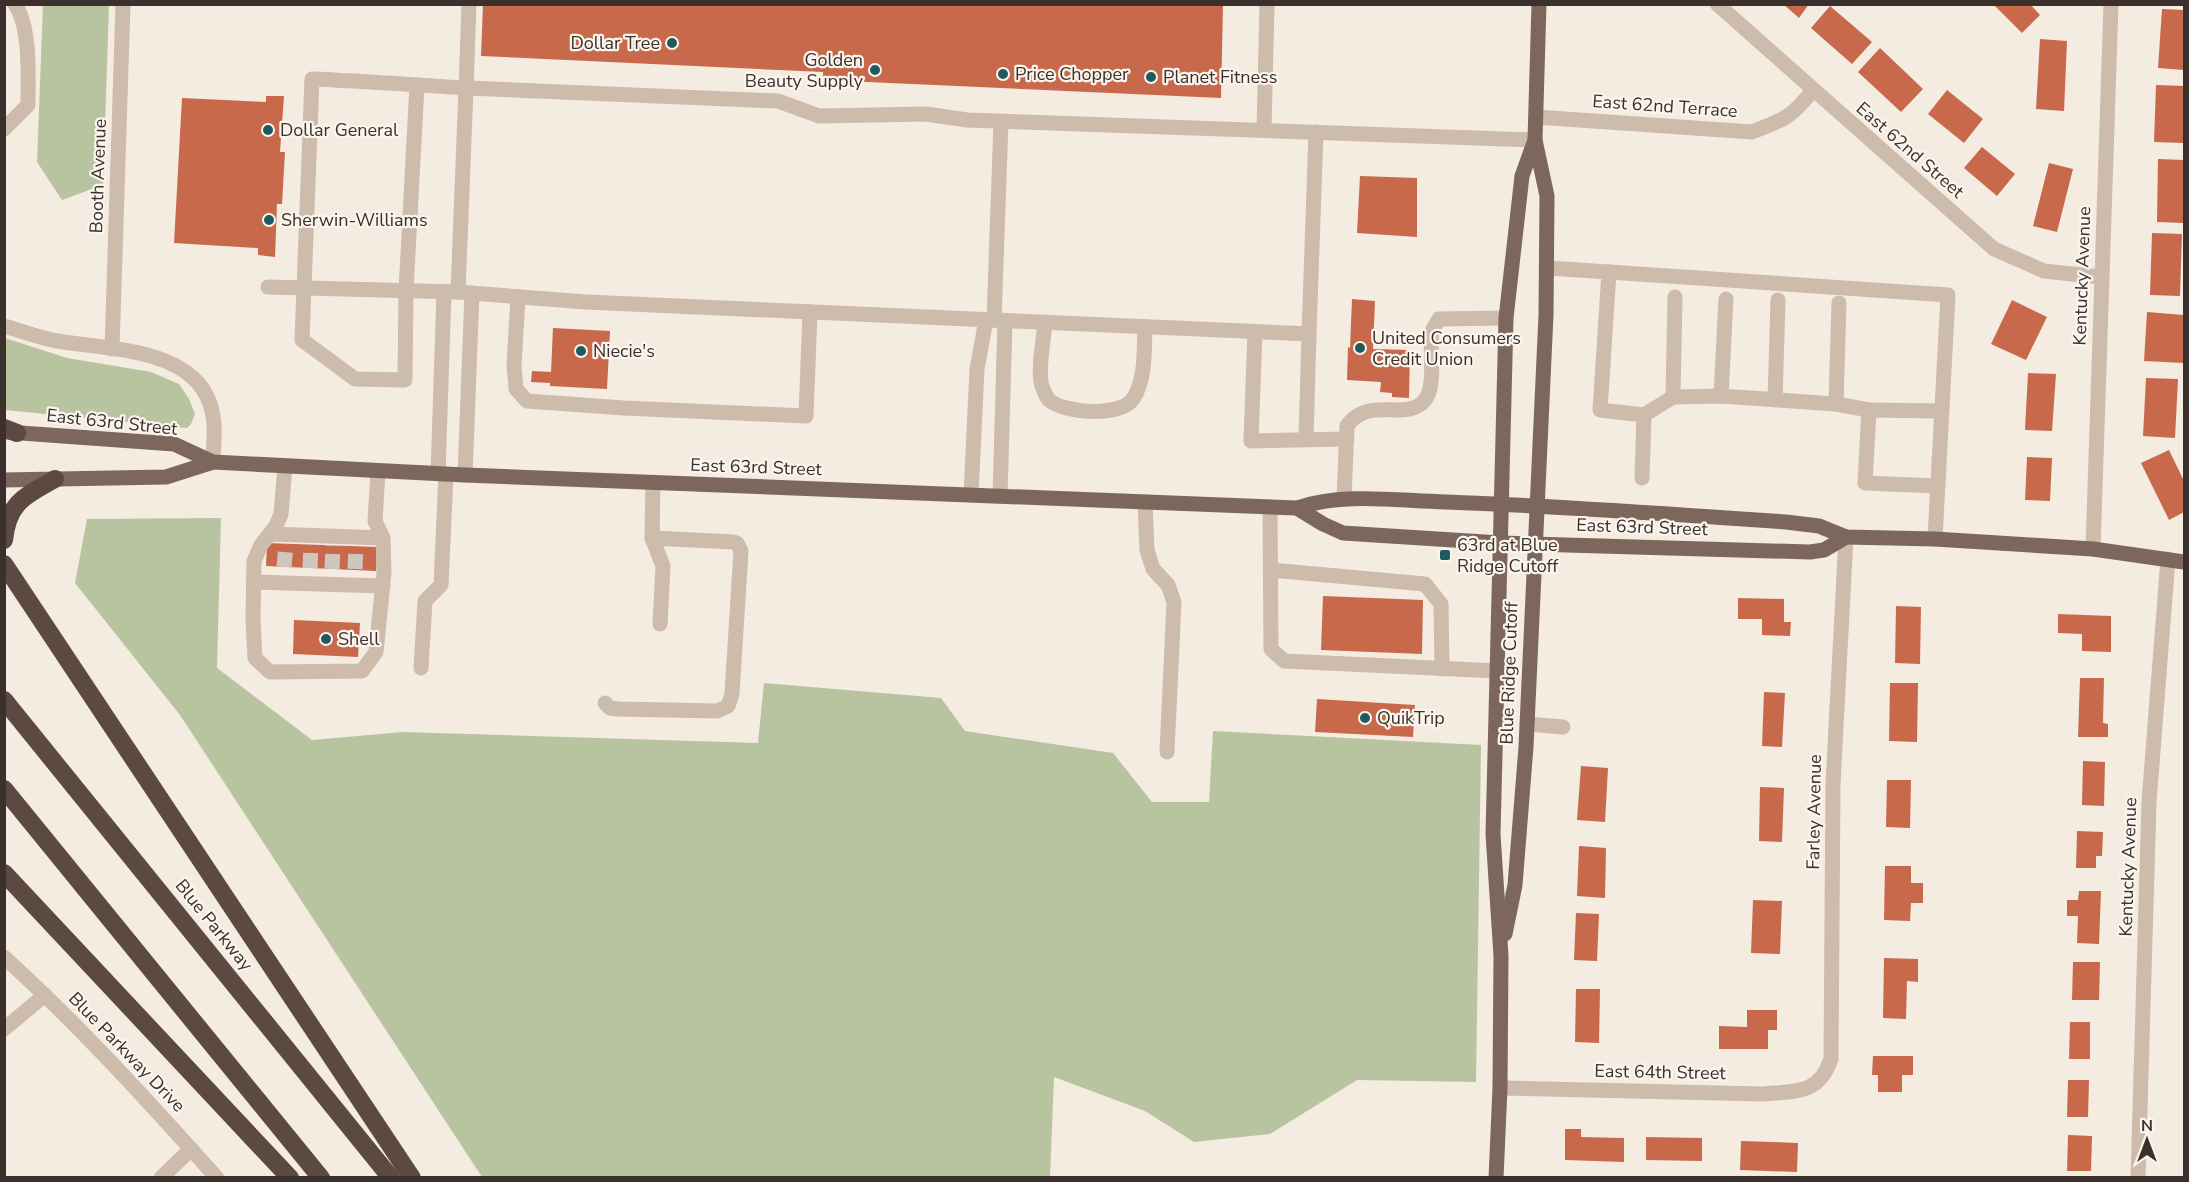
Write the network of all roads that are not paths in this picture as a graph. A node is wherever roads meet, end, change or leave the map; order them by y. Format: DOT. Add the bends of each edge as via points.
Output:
graph roads {
  1 [pos="15,4"];
  2 [pos="123,4"];
  3 [pos="469,4"];
  4 [pos="1267,4"];
  5 [pos="1539,4"];
  6 [pos="1717,4"];
  7 [pos="2110,4"];
  8 [pos="417,85"];
  9 [pos="466,88"];
  10 [pos="1813,90"];
  11 [pos="1536,117"];
  12 [pos="1001,122"];
  13 [pos="4,129"];
  14 [pos="1264,130"];
  15 [pos="1316,132"];
  16 [pos="1535,140"];
  17 [pos="1547,268"];
  18 [pos="1609,272"];
  19 [pos="2101,277"];
  20 [pos="268,287"];
  21 [pos="304,289"];
  22 [pos="406,291"];
  23 [pos="458,292"];
  24 [pos="518,297"];
  25 [pos="1675,297"];
  26 [pos="1726,299"];
  27 [pos="1778,300"];
  28 [pos="1839,303"];
  29 [pos="810,312"];
  30 [pos="1506,318"];
  31 [pos="995,320"];
  32 [pos="1045,322"];
  33 [pos="4,326"];
  34 [pos="1145,327"];
  35 [pos="1255,332"];
  36 [pos="1309,334"];
  37 [pos="112,349"];
  38 [pos="1721,396"];
  39 [pos="1673,397"];
  40 [pos="1775,400"];
  41 [pos="1836,404"];
  42 [pos="1869,410"];
  43 [pos="1942,411"];
  44 [pos="1644,415"];
  45 [pos="9,431"];
  46 [pos="1306,439"];
  47 [pos="1347,439"];
  48 [pos="213,462"];
  49 [pos="285,466"];
  50 [pos="378,471"];
  51 [pos="442,474"];
  52 [pos="465,475"];
  53 [pos="1642,478"];
  54 [pos="55,479"];
  55 [pos="4,480"];
  56 [pos="653,482"];
  57 [pos="1938,486"];
  58 [pos="971,495"];
  59 [pos="1000,496"];
  60 [pos="1344,499"];
  61 [pos="1144,502"];
  62 [pos="1501,504"];
  63 [pos="1270,507"];
  64 [pos="1536,507"];
  65 [pos="1297,508"];
  66 [pos="270,534"];
  67 [pos="1846,537"];
  68 [pos="383,538"];
  69 [pos="652,538"];
  70 [pos="1935,539"];
  71 [pos="4,540"];
  72 [pos="1500,543"];
  73 [pos="1534,544"];
  74 [pos="2093,549"];
  75 [pos="2168,559"];
  76 [pos="2184,562"];
  77 [pos="4,564"];
  78 [pos="284,567"];
  79 [pos="1271,570"];
  80 [pos="254,582"];
  81 [pos="284,583"];
  82 [pos="383,586"];
  83 [pos="660,624"];
  84 [pos="421,668"];
  85 [pos="1442,669"];
  86 [pos="1497,671"];
  87 [pos="4,700"];
  88 [pos="604,703"];
  89 [pos="1527,724"];
  90 [pos="1563,727"];
  91 [pos="1167,752"];
  92 [pos="4,789"];
  93 [pos="4,873"];
  94 [pos="1501,956"];
  95 [pos="4,957"];
  96 [pos="45,995"];
  97 [pos="4,1029"];
  98 [pos="1818,1083"];
  99 [pos="1500,1088"];
  100 [pos="191,1149"];
  101 [pos="161,1178"];
  102 [pos="217,1178"];
  103 [pos="290,1178"];
  104 [pos="321,1178"];
  105 [pos="391,1178"];
  106 [pos="412,1178"];
  107 [pos="1496,1178"];
  108 [pos="2138,1178"];
  1 -- 13 [label="street" via="28,58 28,105"];
  2 -- 37 [label="street, Booth Avenue"];
  3 -- 9 [label="street"];
  4 -- 14 [label="street"];
  5 -- 11 [label="main road, Blue Ridge Cutoff"];
  6 -- 10 [label="street, East 62nd Street"];
  7 -- 19 [label="street, Kentucky Avenue"];
  8 -- 9 [label="street"];
  8 -- 21 [label="street" via="312,79"];
  8 -- 22 [label="street"];
  9 -- 12 [label="street" via="778,101 819,116 926,114"];
  9 -- 23 [label="street"];
  10 -- 11 [label="street, East 62nd Terrace" via="1798,110 1784,120 1752,132"];
  10 -- 19 [label="street, East 62nd Street" via="1994,249 2044,271"];
  11 -- 16 [label="main road, Blue Ridge Cutoff"];
  12 -- 14 [label="street"];
  12 -- 31 [label="street"];
  14 -- 15 [label="street"];
  15 -- 16 [label="street"];
  15 -- 36 [label="street"];
  16 -- 17 [label="main road, Blue Ridge Cutoff" via="1547,196"];
  16 -- 30 [label="main road, Blue Ridge Cutoff" via="1522,176"];
  17 -- 18 [label="street"];
  17 -- 64 [label="main road, Blue Ridge Cutoff"];
  18 -- 43 [label="street" via="1948,295"];
  18 -- 44 [label="street" via="1600,410"];
  19 -- 74 [label="street, Kentucky Avenue"];
  20 -- 21 [label="street"];
  21 -- 22 [label="street"];
  21 -- 22 [label="street" via="302,340 354,380 405,380"];
  22 -- 23 [label="street"];
  23 -- 24 [label="street"];
  23 -- 51 [label="street"];
  23 -- 52 [label="street"];
  24 -- 29 [label="street"];
  24 -- 29 [label="street" via="514,365 516,388 527,401 636,408 807,416"];
  25 -- 39 [label="street"];
  26 -- 38 [label="street"];
  27 -- 40 [label="street"];
  28 -- 41 [label="street"];
  29 -- 31 [label="street"];
  30 -- 47 [label="street" via="1439,319 1432,331 1429,394 1423,403 1404,410 1374,409 1354,416 1347,426"];
  30 -- 62 [label="main road, Blue Ridge Cutoff"];
  31 -- 32 [label="street"];
  31 -- 58 [label="street" via="976,369"];
  31 -- 59 [label="street"];
  32 -- 34 [label="street"];
  32 -- 34 [label="street" via="1041,375 1048,399 1068,409 1102,411 1118,410 1133,400 1142,377"];
  33 -- 37 [label="street" via="54,341"];
  34 -- 35 [label="street"];
  35 -- 36 [label="street"];
  35 -- 46 [label="street" via="1251,441"];
  36 -- 46 [label="street"];
  37 -- 48 [label="street" via="159,357 195,377 213,416"];
  38 -- 39 [label="street"];
  38 -- 40 [label="street"];
  39 -- 44 [label="street"];
  40 -- 41 [label="street"];
  41 -- 42 [label="street"];
  42 -- 43 [label="street"];
  42 -- 57 [label="street" via="1865,483"];
  43 -- 57 [label="street"];
  44 -- 53 [label="street"];
  45 -- 48 [label="main road, East 63rd Street" via="174,444"];
  46 -- 47 [label="street"];
  47 -- 60 [label="street"];
  48 -- 49 [label="main road, East 63rd Street"];
  48 -- 54 [label="main road, East 63rd Street" via="166,477"];
  49 -- 50 [label="main road, East 63rd Street"];
  49 -- 66 [label="street" via="281,514"];
  50 -- 51 [label="main road, East 63rd Street"];
  50 -- 68 [label="street" via="375,521"];
  51 -- 52 [label="main road, East 63rd Street"];
  51 -- 84 [label="street" via="441,585 425,601"];
  52 -- 56 [label="main road, East 63rd Street"];
  54 -- 55 [label="main road, East 63rd Street"];
  54 -- 71 [label="highway" via="21,498 6,522"];
  56 -- 58 [label="main road, East 63rd Street"];
  56 -- 69 [label="street"];
  57 -- 70 [label="street"];
  58 -- 59 [label="main road, East 63rd Street"];
  59 -- 61 [label="main road, East 63rd Street"];
  60 -- 62 [label="main road, East 63rd Street"];
  60 -- 65 [label="main road, East 63rd Street"];
  61 -- 63 [label="main road, East 63rd Street"];
  61 -- 91 [label="street" via="1147,550 1153,569 1168,585 1174,602"];
  62 -- 64 [label="main road, East 63rd Street"];
  62 -- 72 [label="main road, Blue Ridge Cutoff"];
  63 -- 65 [label="main road, East 63rd Street"];
  63 -- 79 [label="street"];
  64 -- 67 [label="main road, East 63rd Street" via="1786,522 1819,526"];
  64 -- 73 [label="main road, Blue Ridge Cutoff"];
  65 -- 72 [label="main road, East 63rd Street" via="1343,533"];
  66 -- 68 [label="street" via="286,539 356,542"];
  66 -- 80 [label="street" via="255,561"];
  67 -- 70 [label="main road, East 63rd Street"];
  67 -- 73 [label="main road, East 63rd Street" via="1824,550 1810,552"];
  67 -- 98 [label="street, Farley Avenue" via="1833,784 1830,1059"];
  68 -- 82 [label="street"];
  69 -- 83 [label="street" via="663,566"];
  69 -- 88 [label="street" via="733,542 740,546 732,694 728,706 717,711 618,709"];
  70 -- 74 [label="main road, East 63rd Street"];
  72 -- 73 [label="main road, East 63rd Street"];
  72 -- 86 [label="main road, Blue Ridge Cutoff"];
  73 -- 89 [label="main road, Blue Ridge Cutoff"];
  74 -- 75 [label="main road, East 63rd Street"];
  75 -- 76 [label="main road, East 63rd Street"];
  75 -- 108 [label="street, Kentucky Avenue" via="2149,802"];
  77 -- 106 [label="highway"];
  78 -- 81 [label="street"];
  79 -- 85 [label="street" via="1425,584 1441,603"];
  79 -- 85 [label="street" via="1271,649 1284,661"];
  80 -- 81 [label="street"];
  80 -- 82 [label="street" via="255,658 270,672 362,671 376,652"];
  81 -- 82 [label="street" via="310,576 355,577"];
  85 -- 86 [label="street"];
  86 -- 94 [label="main road, Blue Ridge Cutoff" via="1493,834"];
  87 -- 105 [label="highway, Blue Parkway"];
  89 -- 90 [label="street"];
  89 -- 94 [label="main road, Blue Ridge Cutoff" via="1515,885"];
  92 -- 104 [label="highway"];
  93 -- 103 [label="highway"];
  94 -- 99 [label="main road, Blue Ridge Cutoff"];
  95 -- 96 [label="street, Blue Parkway Drive"];
  96 -- 97 [label="street"];
  96 -- 100 [label="street, Blue Parkway Drive"];
  98 -- 99 [label="street, East 64th Street" via="1803,1091 1763,1094"];
  99 -- 107 [label="main road, Blue Ridge Cutoff"];
  100 -- 101 [label="street"];
  100 -- 102 [label="street, Blue Parkway Drive"];
}
